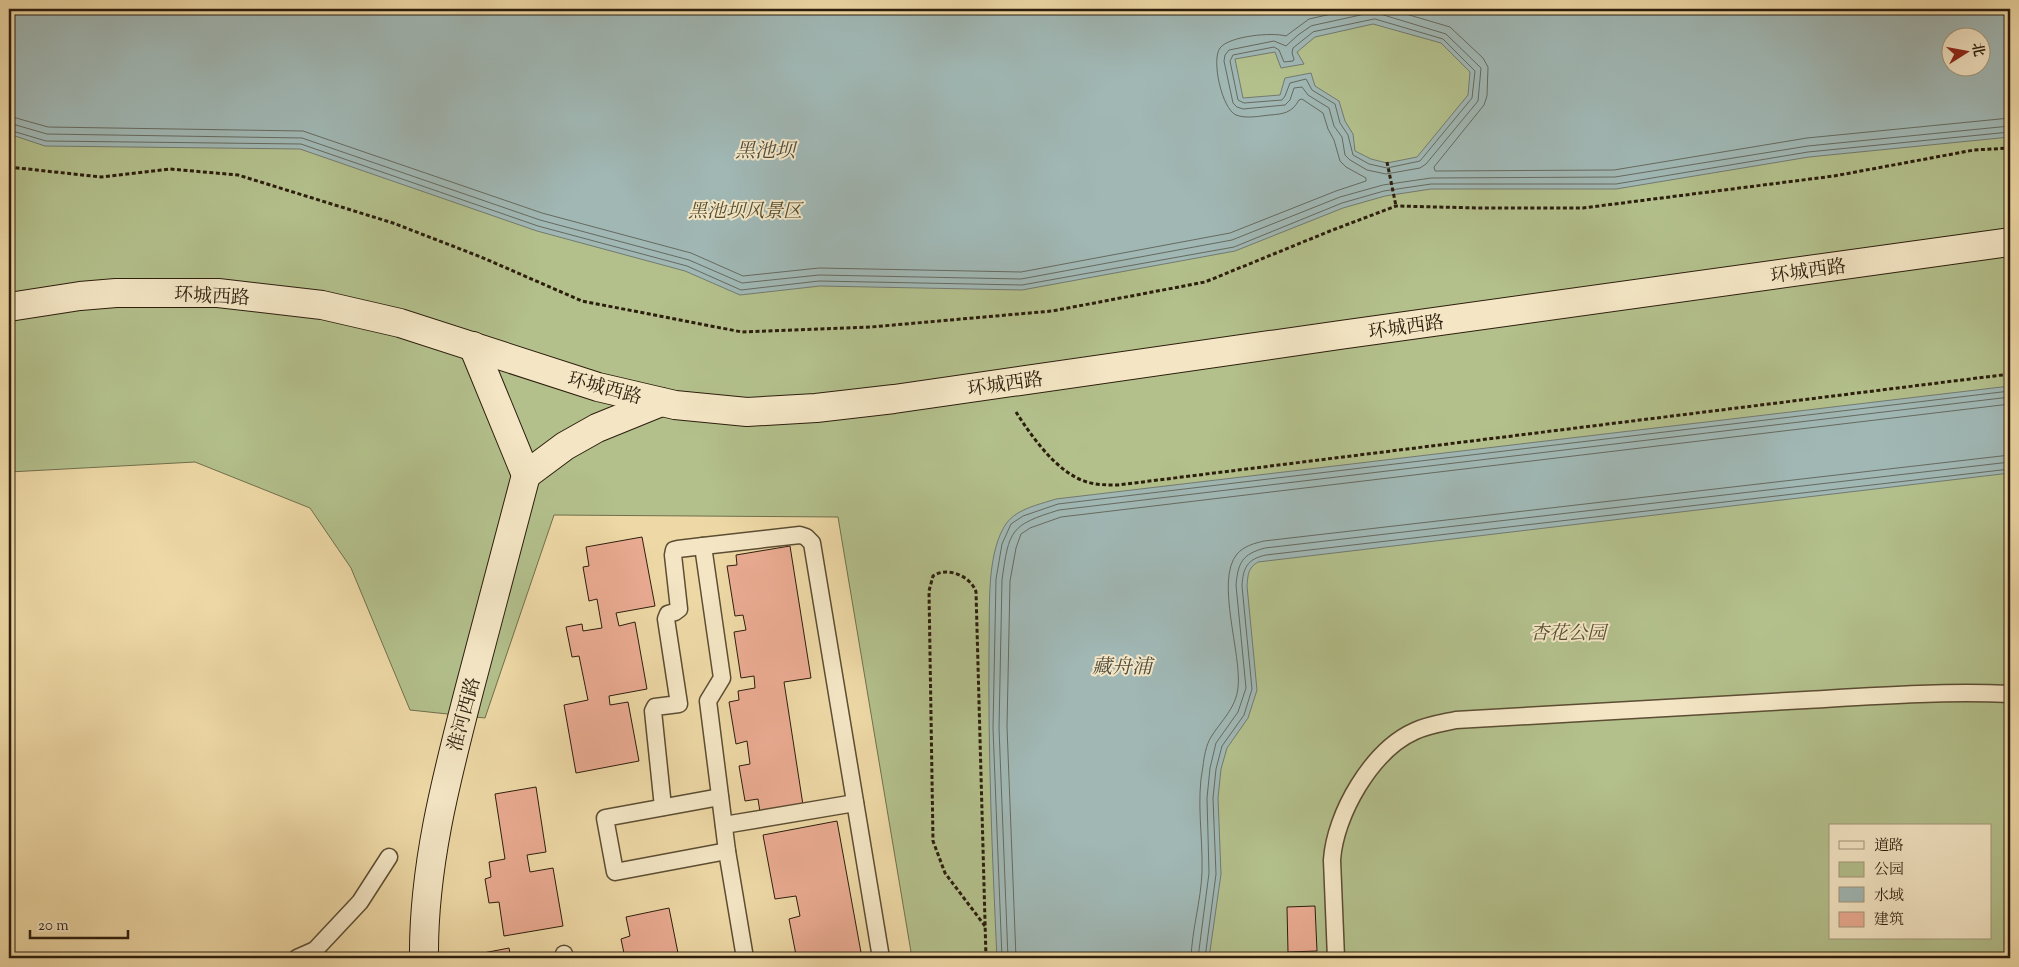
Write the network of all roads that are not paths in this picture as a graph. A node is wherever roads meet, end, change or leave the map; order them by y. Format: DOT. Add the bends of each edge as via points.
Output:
graph roads {
  1 [pos="2010,242"];
  2 [pos="9,307"];
  3 [pos="473,346"];
  4 [pos="661,402"];
  5 [pos="526,475"];
  6 [pos="703,546"];
  7 [pos="2010,694"];
  8 [pos="708,701"];
  9 [pos="679,704"];
  10 [pos="720,797"];
  11 [pos="855,803"];
  12 [pos="663,807"];
  13 [pos="724,825"];
  14 [pos="727,851"];
  15 [pos="389,857"];
  16 [pos="315,954"];
  17 [pos="297,958"];
  18 [pos="424,958"];
  19 [pos="745,958"];
  20 [pos="881,958"];
  21 [pos="1336,958"];
  1 -- 4 [label="street, 环城西路" via="894,399 747,412"];
  2 -- 3 [label="street, 环城西路" via="116,293 218,293 322,305 400,323"];
  3 -- 4 [label="street, 环城西路" via="598,387"];
  3 -- 5 [label="street"];
  4 -- 5 [label="street" via="597,428"];
  5 -- 18 [label="street, 淮河西路" via="449,766 429,873 423,931"];
  6 -- 8 [label="lane" via="722,678"];
  6 -- 9 [label="lane" via="674,550 672,554 679,609 668,614 666,619"];
  6 -- 11 [label="lane" via="800,535 812,543"];
  7 -- 21 [label="lane" via="1978,692 1664,707 1456,720 1413,731 1380,758 1350,799 1340,822 1332,860"];
  8 -- 9 [label="lane"];
  8 -- 10 [label="lane"];
  9 -- 12 [label="lane" via="659,706 654,710"];
  10 -- 12 [label="lane"];
  10 -- 13 [label="lane"];
  11 -- 13 [label="lane"];
  11 -- 20 [label="lane"];
  12 -- 14 [label="lane" via="605,818 615,872"];
  13 -- 14 [label="lane"];
  14 -- 19 [label="lane"];
  15 -- 16 [label="lane" via="360,902"];
  16 -- 17 [label="lane"];
}
